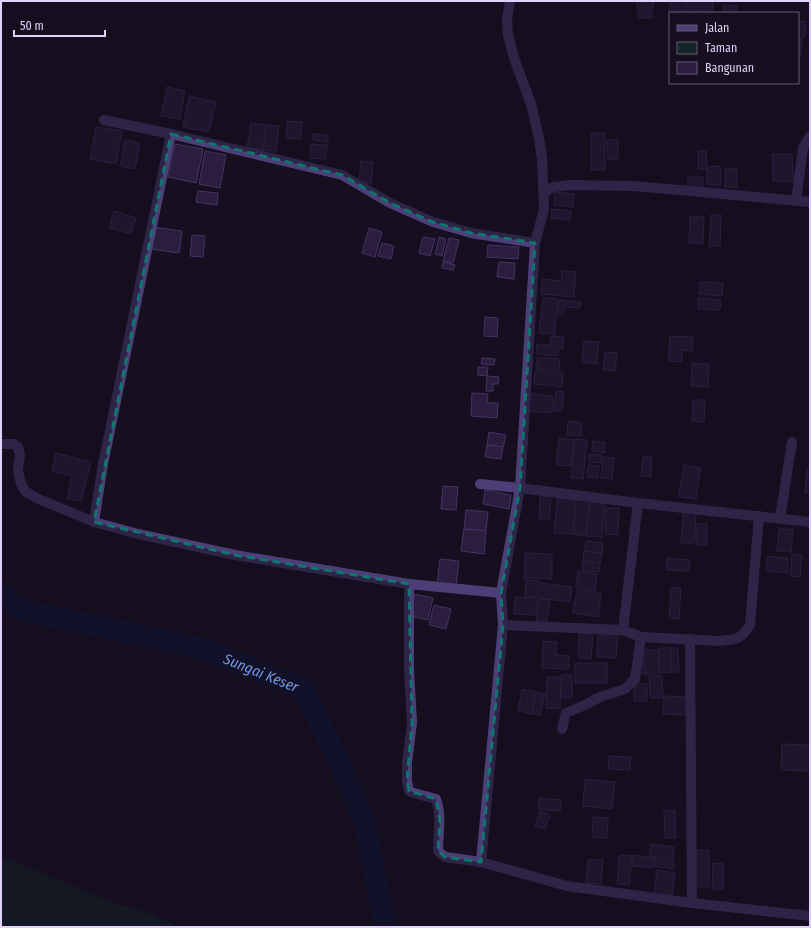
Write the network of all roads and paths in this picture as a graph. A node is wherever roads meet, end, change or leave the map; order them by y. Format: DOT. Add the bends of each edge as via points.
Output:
graph roads {
  1 [pos="510,1"];
  2 [pos="104,120"];
  3 [pos="172,134"];
  4 [pos="810,136"];
  5 [pos="544,193"];
  6 [pos="796,200"];
  7 [pos="810,202"];
  8 [pos="535,243"];
  9 [pos="792,442"];
  10 [pos="1,444"];
  11 [pos="480,484"];
  12 [pos="520,488"];
  13 [pos="638,503"];
  14 [pos="760,516"];
  15 [pos="780,518"];
  16 [pos="94,522"];
  17 [pos="810,522"];
  18 [pos="409,584"];
  19 [pos="501,593"];
  20 [pos="503,625"];
  21 [pos="623,630"];
  22 [pos="641,637"];
  23 [pos="690,639"];
  24 [pos="562,729"];
  25 [pos="481,862"];
  26 [pos="692,903"];
  27 [pos="810,916"];
  1 -- 5 [label="street" via="508,35 539,138"];
  2 -- 3 [label="street"];
  3 -- 8 [label="street" via="342,176 390,203 433,222 471,233"];
  3 -- 16 [label="street" via="103,464"];
  4 -- 6 [label="street" via="803,148"];
  5 -- 6 [label="street" via="554,187 571,185 634,186"];
  5 -- 8 [label="street" via="544,209"];
  6 -- 7 [label="street"];
  8 -- 12 [label="street"];
  9 -- 15 [label="street"];
  10 -- 16 [label="street" via="14,444 18,447 18,471 26,492"];
  11 -- 12 [label="street"];
  12 -- 13 [label="street"];
  12 -- 19 [label="street"];
  13 -- 14 [label="street"];
  13 -- 21 [label="street"];
  14 -- 15 [label="street"];
  14 -- 23 [label="street" via="750,625 743,636 733,640"];
  15 -- 17 [label="street"];
  16 -- 18 [label="street" via="235,554"];
  18 -- 19 [label="street"];
  18 -- 25 [label="street" via="412,723 407,763 409,791 436,799 440,808 438,851 445,857"];
  19 -- 20 [label="street"];
  20 -- 21 [label="street"];
  20 -- 25 [label="street"];
  21 -- 22 [label="street"];
  22 -- 23 [label="street"];
  22 -- 24 [label="street" via="635,679 625,689 600,697 566,713"];
  23 -- 26 [label="street"];
  25 -- 26 [label="street" via="567,886"];
  26 -- 27 [label="street"];
}
